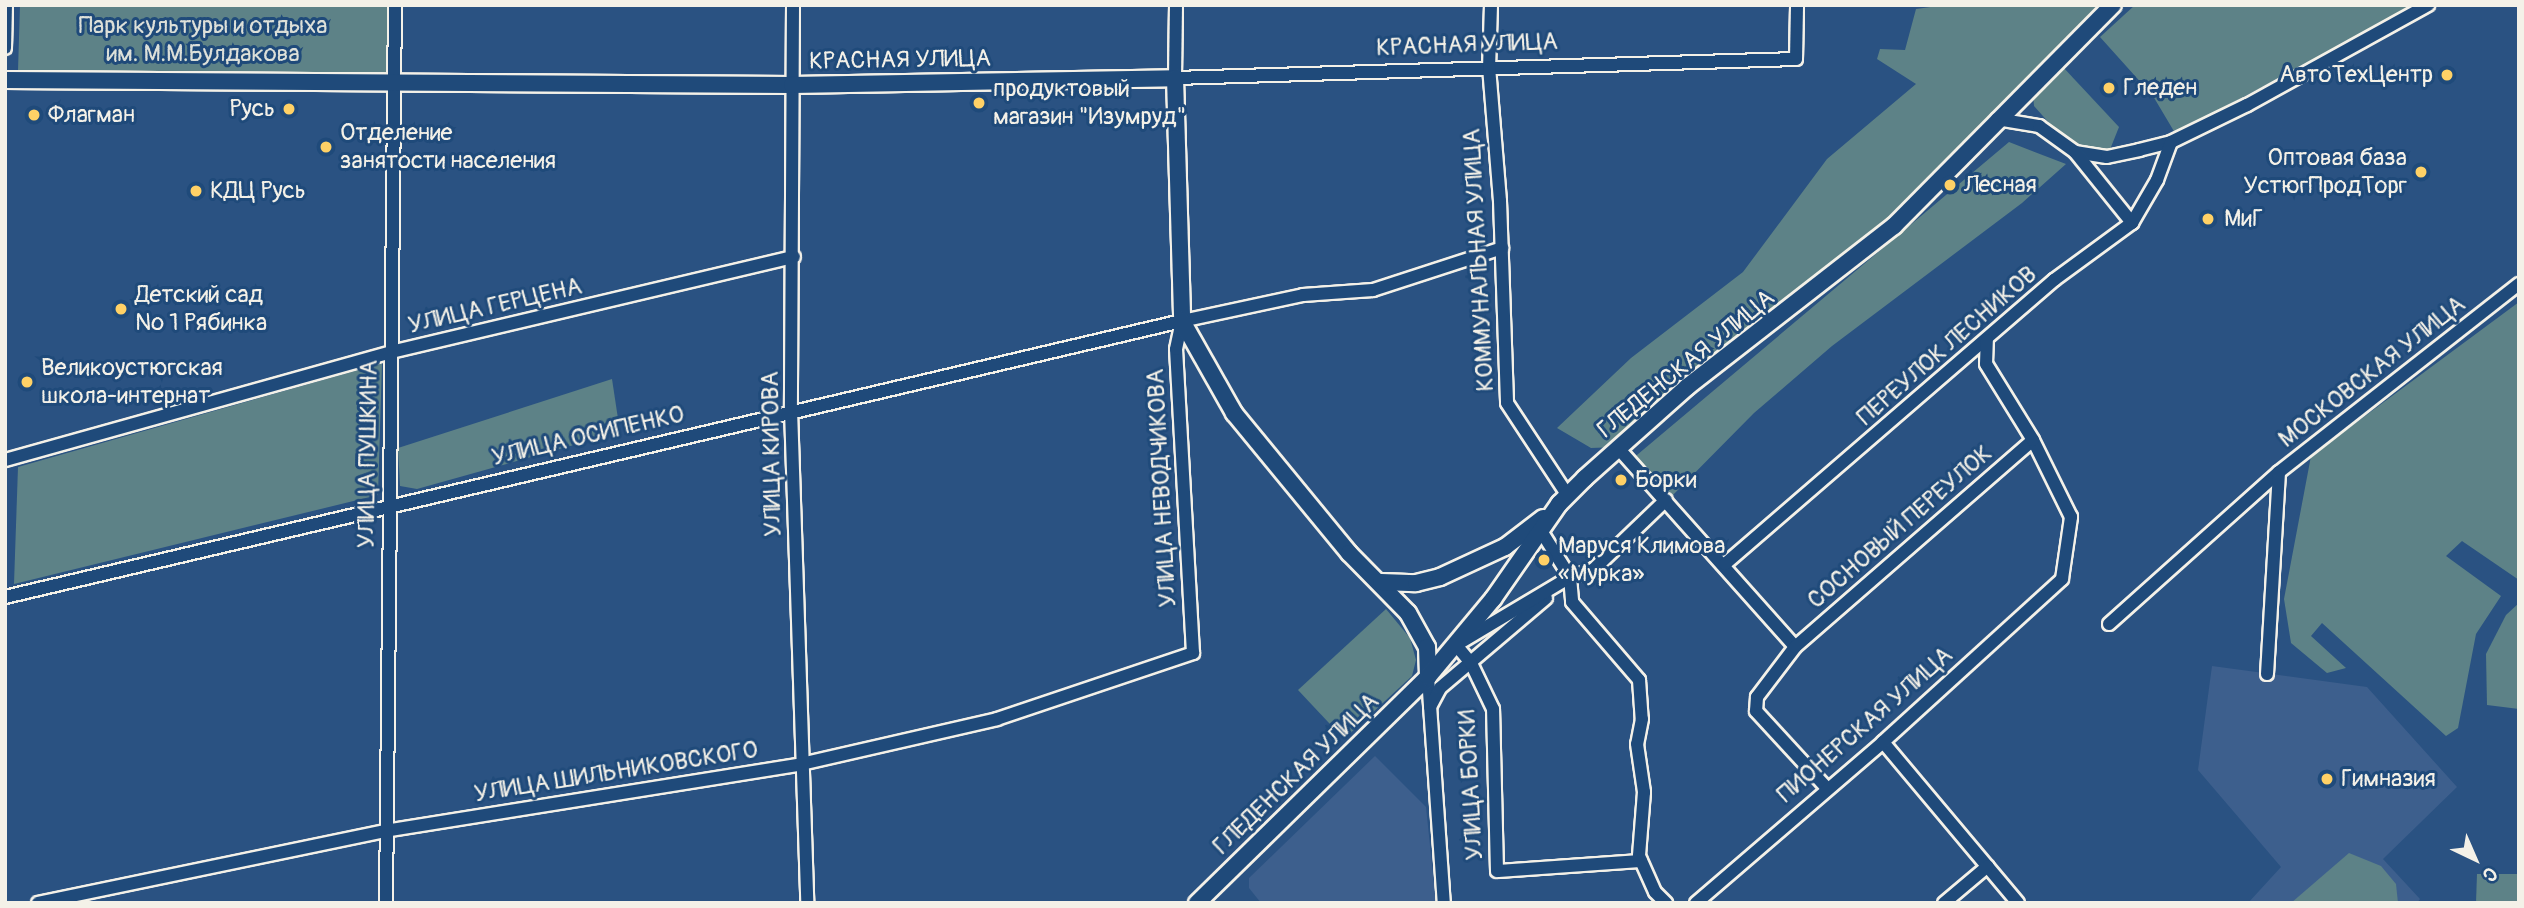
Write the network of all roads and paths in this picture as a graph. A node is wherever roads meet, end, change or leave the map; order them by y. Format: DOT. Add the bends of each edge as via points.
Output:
graph roads {
  1 [pos="6,5"];
  2 [pos="395,5"];
  3 [pos="793,5"];
  4 [pos="1176,5"];
  5 [pos="1491,5"];
  6 [pos="1797,5"];
  7 [pos="2113,5"];
  8 [pos="2428,5"];
  9 [pos="5,48"];
  10 [pos="1489,67"];
  11 [pos="1175,78"];
  12 [pos="5,80"];
  13 [pos="394,82"];
  14 [pos="792,85"];
  15 [pos="1997,119"];
  16 [pos="2171,142"];
  17 [pos="2075,152"];
  18 [pos="2132,223"];
  19 [pos="1502,248"];
  20 [pos="794,257"];
  21 [pos="2519,285"];
  22 [pos="1182,321"];
  23 [pos="1987,340"];
  24 [pos="390,352"];
  25 [pos="791,410"];
  26 [pos="2033,440"];
  27 [pos="1618,447"];
  28 [pos="5,460"];
  29 [pos="2278,472"];
  30 [pos="1563,500"];
  31 [pos="1667,500"];
  32 [pos="388,504"];
  33 [pos="1541,531"];
  34 [pos="1726,564"];
  35 [pos="1570,577"];
  36 [pos="1381,582"];
  37 [pos="5,597"];
  38 [pos="2109,624"];
  39 [pos="1456,645"];
  40 [pos="1795,647"];
  41 [pos="1193,653"];
  42 [pos="1471,663"];
  43 [pos="2267,674"];
  44 [pos="1428,677"];
  45 [pos="1429,709"];
  46 [pos="1883,742"];
  47 [pos="801,764"];
  48 [pos="1826,787"];
  49 [pos="385,831"];
  50 [pos="1641,861"];
  51 [pos="1987,866"];
  52 [pos="38,903"];
  53 [pos="386,903"];
  54 [pos="807,903"];
  55 [pos="1197,903"];
  56 [pos="1444,903"];
  57 [pos="1666,903"];
  58 [pos="1696,903"];
  59 [pos="1944,903"];
  60 [pos="2018,903"];
  1 -- 9 [label="street"];
  2 -- 13 [label="street, УЛИЦА ПУШКИНА"];
  3 -- 14 [label="street, УЛИЦА КИРОВА"];
  4 -- 11 [label="street, УЛИЦА НЕВОДЧИКОВА"];
  5 -- 10 [label="street, КОММУНАЛЬНАЯ УЛИЦА"];
  6 -- 10 [label="street, КРАСНАЯ УЛИЦА" via="1796,59"];
  7 -- 15 [label="main road, ГЛЕДЕНСКАЯ УЛИЦА"];
  8 -- 16 [label="street"];
  10 -- 11 [label="street, КРАСНАЯ УЛИЦА"];
  10 -- 19 [label="street, КОММУНАЛЬНАЯ УЛИЦА"];
  11 -- 14 [label="main road, КРАСНАЯ УЛИЦА"];
  11 -- 22 [label="main road, УЛИЦА НЕВОДЧИКОВА"];
  12 -- 13 [label="main road, КРАСНАЯ УЛИЦА"];
  13 -- 14 [label="main road, КРАСНАЯ УЛИЦА"];
  13 -- 24 [label="street, УЛИЦА ПУШКИНА"];
  14 -- 20 [label="street, УЛИЦА КИРОВА"];
  15 -- 17 [label="street" via="2039,126"];
  15 -- 27 [label="main road, ГЛЕДЕНСКАЯ УЛИЦА" via="1894,226 1687,387"];
  16 -- 17 [label="street" via="2107,157"];
  16 -- 18 [label="street, ПЕРЕУЛОК ЛЕСНИКОВ" via="2157,180"];
  17 -- 18 [label="street"];
  18 -- 23 [label="street, ПЕРЕУЛОК ЛЕСНИКОВ" via="2054,280"];
  19 -- 22 [label="street, УЛИЦА ОСИПЕНКО" via="1373,289 1303,295"];
  19 -- 30 [label="street, КОММУНАЛЬНАЯ УЛИЦА" via="1507,403"];
  20 -- 24 [label="street, УЛИЦА ГЕРЦЕНА"];
  20 -- 25 [label="street, УЛИЦА КИРОВА"];
  21 -- 29 [label="street, МОСКОВСКАЯ УЛИЦА"];
  22 -- 25 [label="street, УЛИЦА ОСИПЕНКО"];
  22 -- 36 [label="main road, УЛИЦА НЕВОДЧИКОВА" via="1234,413 1342,546"];
  22 -- 41 [label="street, УЛИЦА НЕВОДЧИКОВА" via="1177,348"];
  23 -- 26 [label="street" via="1986,365"];
  23 -- 34 [label="street, ПЕРЕУЛОК ЛЕСНИКОВ"];
  24 -- 28 [label="street, УЛИЦА ГЕРЦЕНА"];
  24 -- 32 [label="street, УЛИЦА ПУШКИНА"];
  25 -- 32 [label="street, УЛИЦА ОСИПЕНКО"];
  25 -- 47 [label="street, УЛИЦА КИРОВА"];
  26 -- 40 [label="street, СОСНОВЫЙ ПЕРЕУЛОК"];
  26 -- 46 [label="street, ПИОНЕРСКАЯ УЛИЦА" via="2071,517 2062,579"];
  27 -- 30 [label="main road, ГЛЕДЕНСКАЯ УЛИЦА"];
  27 -- 31 [label="street"];
  29 -- 38 [label="street"];
  29 -- 43 [label="street, МОСКОВСКАЯ УЛИЦА"];
  30 -- 33 [label="main road, ГЛЕДЕНСКАЯ УЛИЦА"];
  30 -- 36 [label="main road" via="1522,535 1474,563 1416,583"];
  31 -- 34 [label="street"];
  31 -- 35 [label="street" via="1593,570"];
  32 -- 37 [label="street, УЛИЦА ОСИПЕНКО"];
  32 -- 49 [label="street, УЛИЦА ПУШКИНА"];
  33 -- 35 [label="street"];
  33 -- 39 [label="main road, ГЛЕДЕНСКАЯ УЛИЦА"];
  34 -- 40 [label="street"];
  35 -- 39 [label="street"];
  35 -- 42 [label="street"];
  35 -- 50 [label="street" via="1572,602 1639,680"];
  36 -- 44 [label="main road, УЛИЦА НЕВОДЧИКОВА" via="1421,632 1430,662"];
  39 -- 42 [label="street, УЛИЦА БОРКИ"];
  39 -- 44 [label="main road, ГЛЕДЕНСКАЯ УЛИЦА"];
  40 -- 48 [label="street, СОСНОВЫЙ ПЕРЕУЛОК" via="1758,697 1756,711"];
  41 -- 47 [label="street, УЛИЦА ШИЛЬНИКОВСКОГО" via="997,719"];
  42 -- 45 [label="street" via="1440,688"];
  42 -- 50 [label="street, УЛИЦА БОРКИ" via="1493,709 1497,871"];
  44 -- 45 [label="street"];
  44 -- 55 [label="main road, ГЛЕДЕНСКАЯ УЛИЦА"];
  45 -- 56 [label="street"];
  46 -- 48 [label="street, ПИОНЕРСКАЯ УЛИЦА"];
  46 -- 51 [label="street"];
  47 -- 49 [label="street, УЛИЦА ШИЛЬНИКОВСКОГО"];
  47 -- 54 [label="street, УЛИЦА КИРОВА"];
  48 -- 58 [label="street, ПИОНЕРСКАЯ УЛИЦА"];
  49 -- 52 [label="street, УЛИЦА ШИЛЬНИКОВСКОГО"];
  49 -- 53 [label="street, УЛИЦА ПУШКИНА"];
  50 -- 57 [label="street" via="1654,892"];
  51 -- 59 [label="street"];
  51 -- 60 [label="street"];
}
